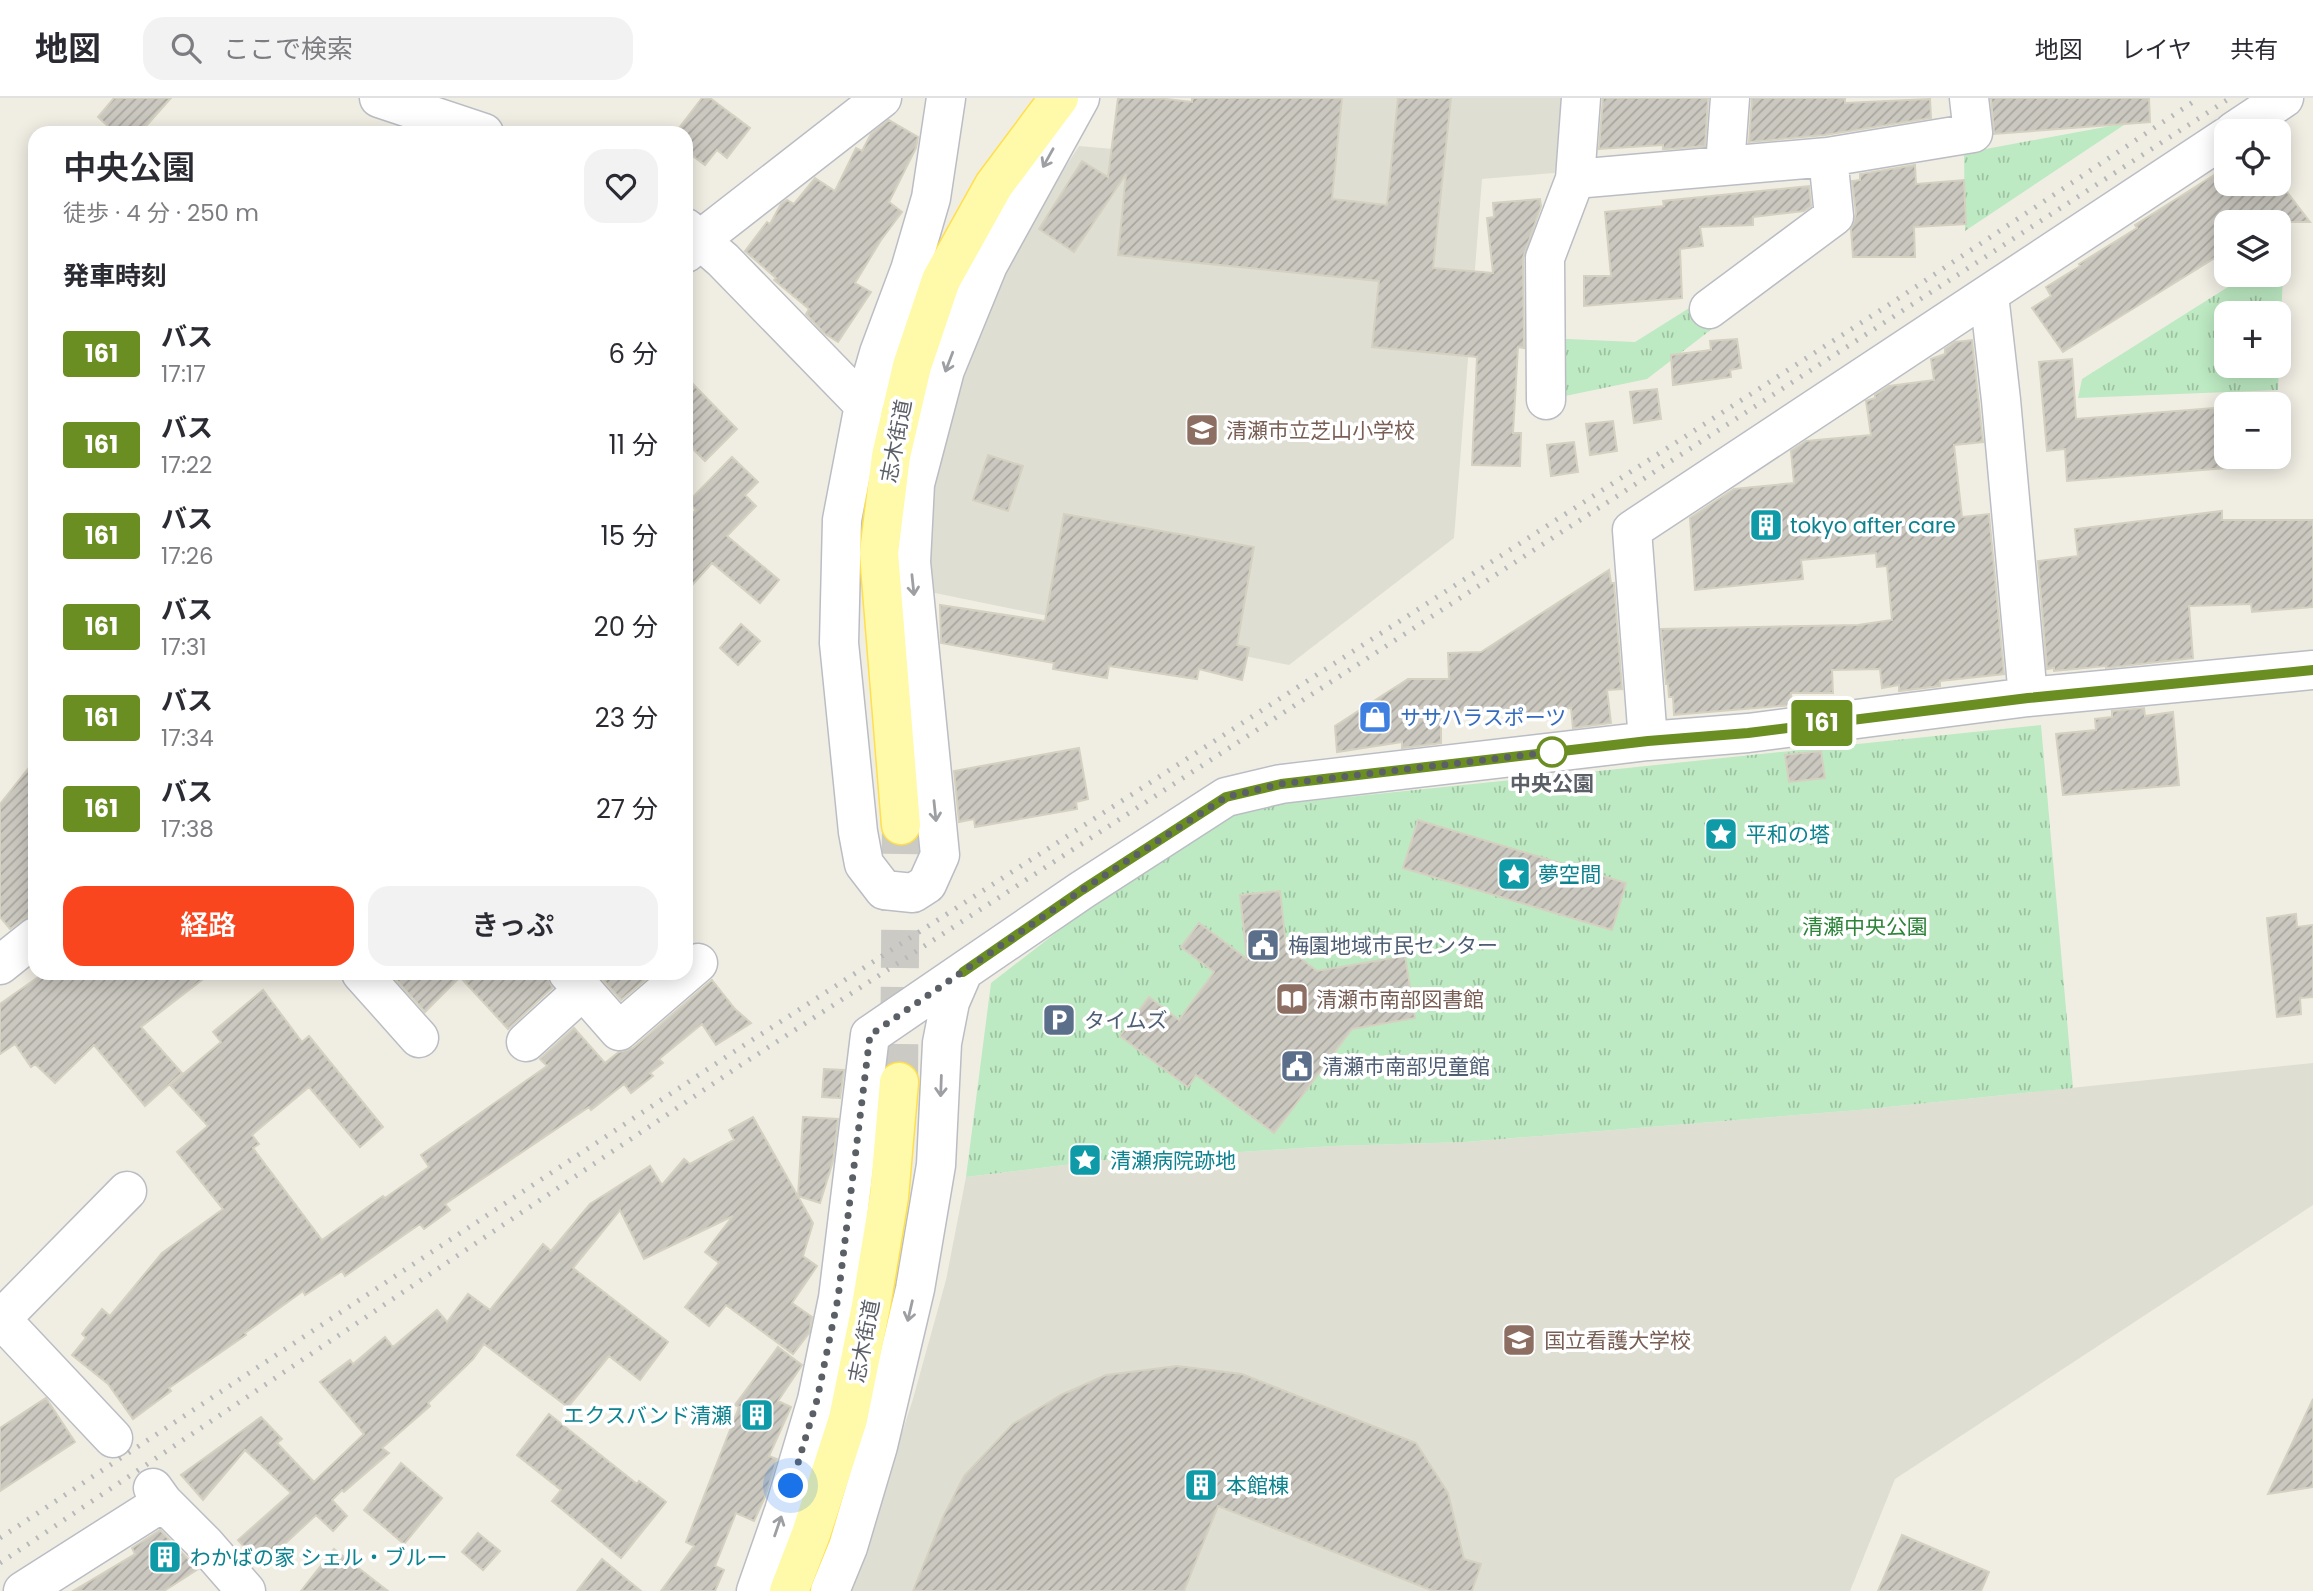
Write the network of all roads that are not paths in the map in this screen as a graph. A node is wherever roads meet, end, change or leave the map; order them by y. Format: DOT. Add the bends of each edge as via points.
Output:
graph roads {
  1 [pos="379,98"];
  2 [pos="882,98"];
  3 [pos="946,98"];
  4 [pos="956,98"];
  5 [pos="1059,98"];
  6 [pos="1080,98"];
  7 [pos="1581,98"];
  8 [pos="1730,98"];
  9 [pos="1969,98"];
  10 [pos="2284,98"];
  11 [pos="2252,119"];
  12 [pos="463,126"];
  13 [pos="2214,144"];
  14 [pos="1828,158"];
  15 [pos="1725,166"];
  16 [pos="1574,179"];
  17 [pos="693,239"];
  18 [pos="693,242"];
  19 [pos="941,280"];
  20 [pos="1989,295"];
  21 [pos="1709,309"];
  22 [pos="1546,400"];
  23 [pos="864,405"];
  24 [pos="2313,670"];
  25 [pos="2028,698"];
  26 [pos="1648,741"];
  27 [pos="901,825"];
  28 [pos="28,943"];
  29 [pos="698,963"];
  30 [pos="0,965"];
  31 [pos="693,967"];
  32 [pos="963,972"];
  33 [pos="367,980"];
  34 [pos="678,980"];
  35 [pos="575,982"];
  36 [pos="881,1027"];
  37 [pos="419,1038"];
  38 [pos="526,1042"];
  39 [pos="942,1043"];
  40 [pos="899,1082"];
  41 [pos="127,1191"];
  42 [pos="113,1438"];
  43 [pos="23,1591"];
  44 [pos="246,1591"];
  45 [pos="756,1591"];
  46 [pos="789,1591"];
  47 [pos="830,1591"];
  1 -- 12 [label="street"];
  2 -- 17 [label="street"];
  3 -- 23 [label="street" via="931,198"];
  4 -- 19 [label="street" via="959,190"];
  5 -- 19 [label="main road, 志木街道" via="994,185"];
  6 -- 23 [label="street, one-way" via="988,265 945,370 915,484 911,562 940,855 927,884 912,893 884,890 864,864 839,643 842,520"];
  7 -- 16 [label="street"];
  8 -- 15 [label="street"];
  9 -- 14 [label="street" via="1973,133"];
  10 -- 11 [label="street"];
  13 -- 20 [label="street"];
  14 -- 15 [label="street"];
  14 -- 21 [label="street" via="1834,216"];
  15 -- 16 [label="street"];
  16 -- 22 [label="street" via="1545,258"];
  18 -- 23 [label="street"];
  19 -- 27 [label="main road, 志木街道" via="912,366 891,456 879,553"];
  20 -- 25 [label="street"];
  20 -- 26 [label="street" via="1632,530"];
  24 -- 25 [label="street"];
  25 -- 26 [label="street"];
  26 -- 32 [label="street" via="1281,784 1226,797"];
  28 -- 30 [label="street"];
  29 -- 31 [label="street"];
  32 -- 36 [label="street"];
  32 -- 39 [label="street" via="950,1002"];
  33 -- 37 [label="street"];
  34 -- 35 [label="street" via="619,1031"];
  35 -- 38 [label="street"];
  36 -- 39 [label="street" via="920,1032"];
  45 -- 36 [label="street, one-way" via="817,1400 838,1298 870,1035"];
  39 -- 47 [label="street, one-way" via="936,1165 915,1290 878,1446"];
  40 -- 46 [label="main road, 志木街道" via="889,1197 848,1419"];
  41 -- 42 [label="street" via="1,1319"];
  43 -- 44 [label="street" via="158,1495"];
}
